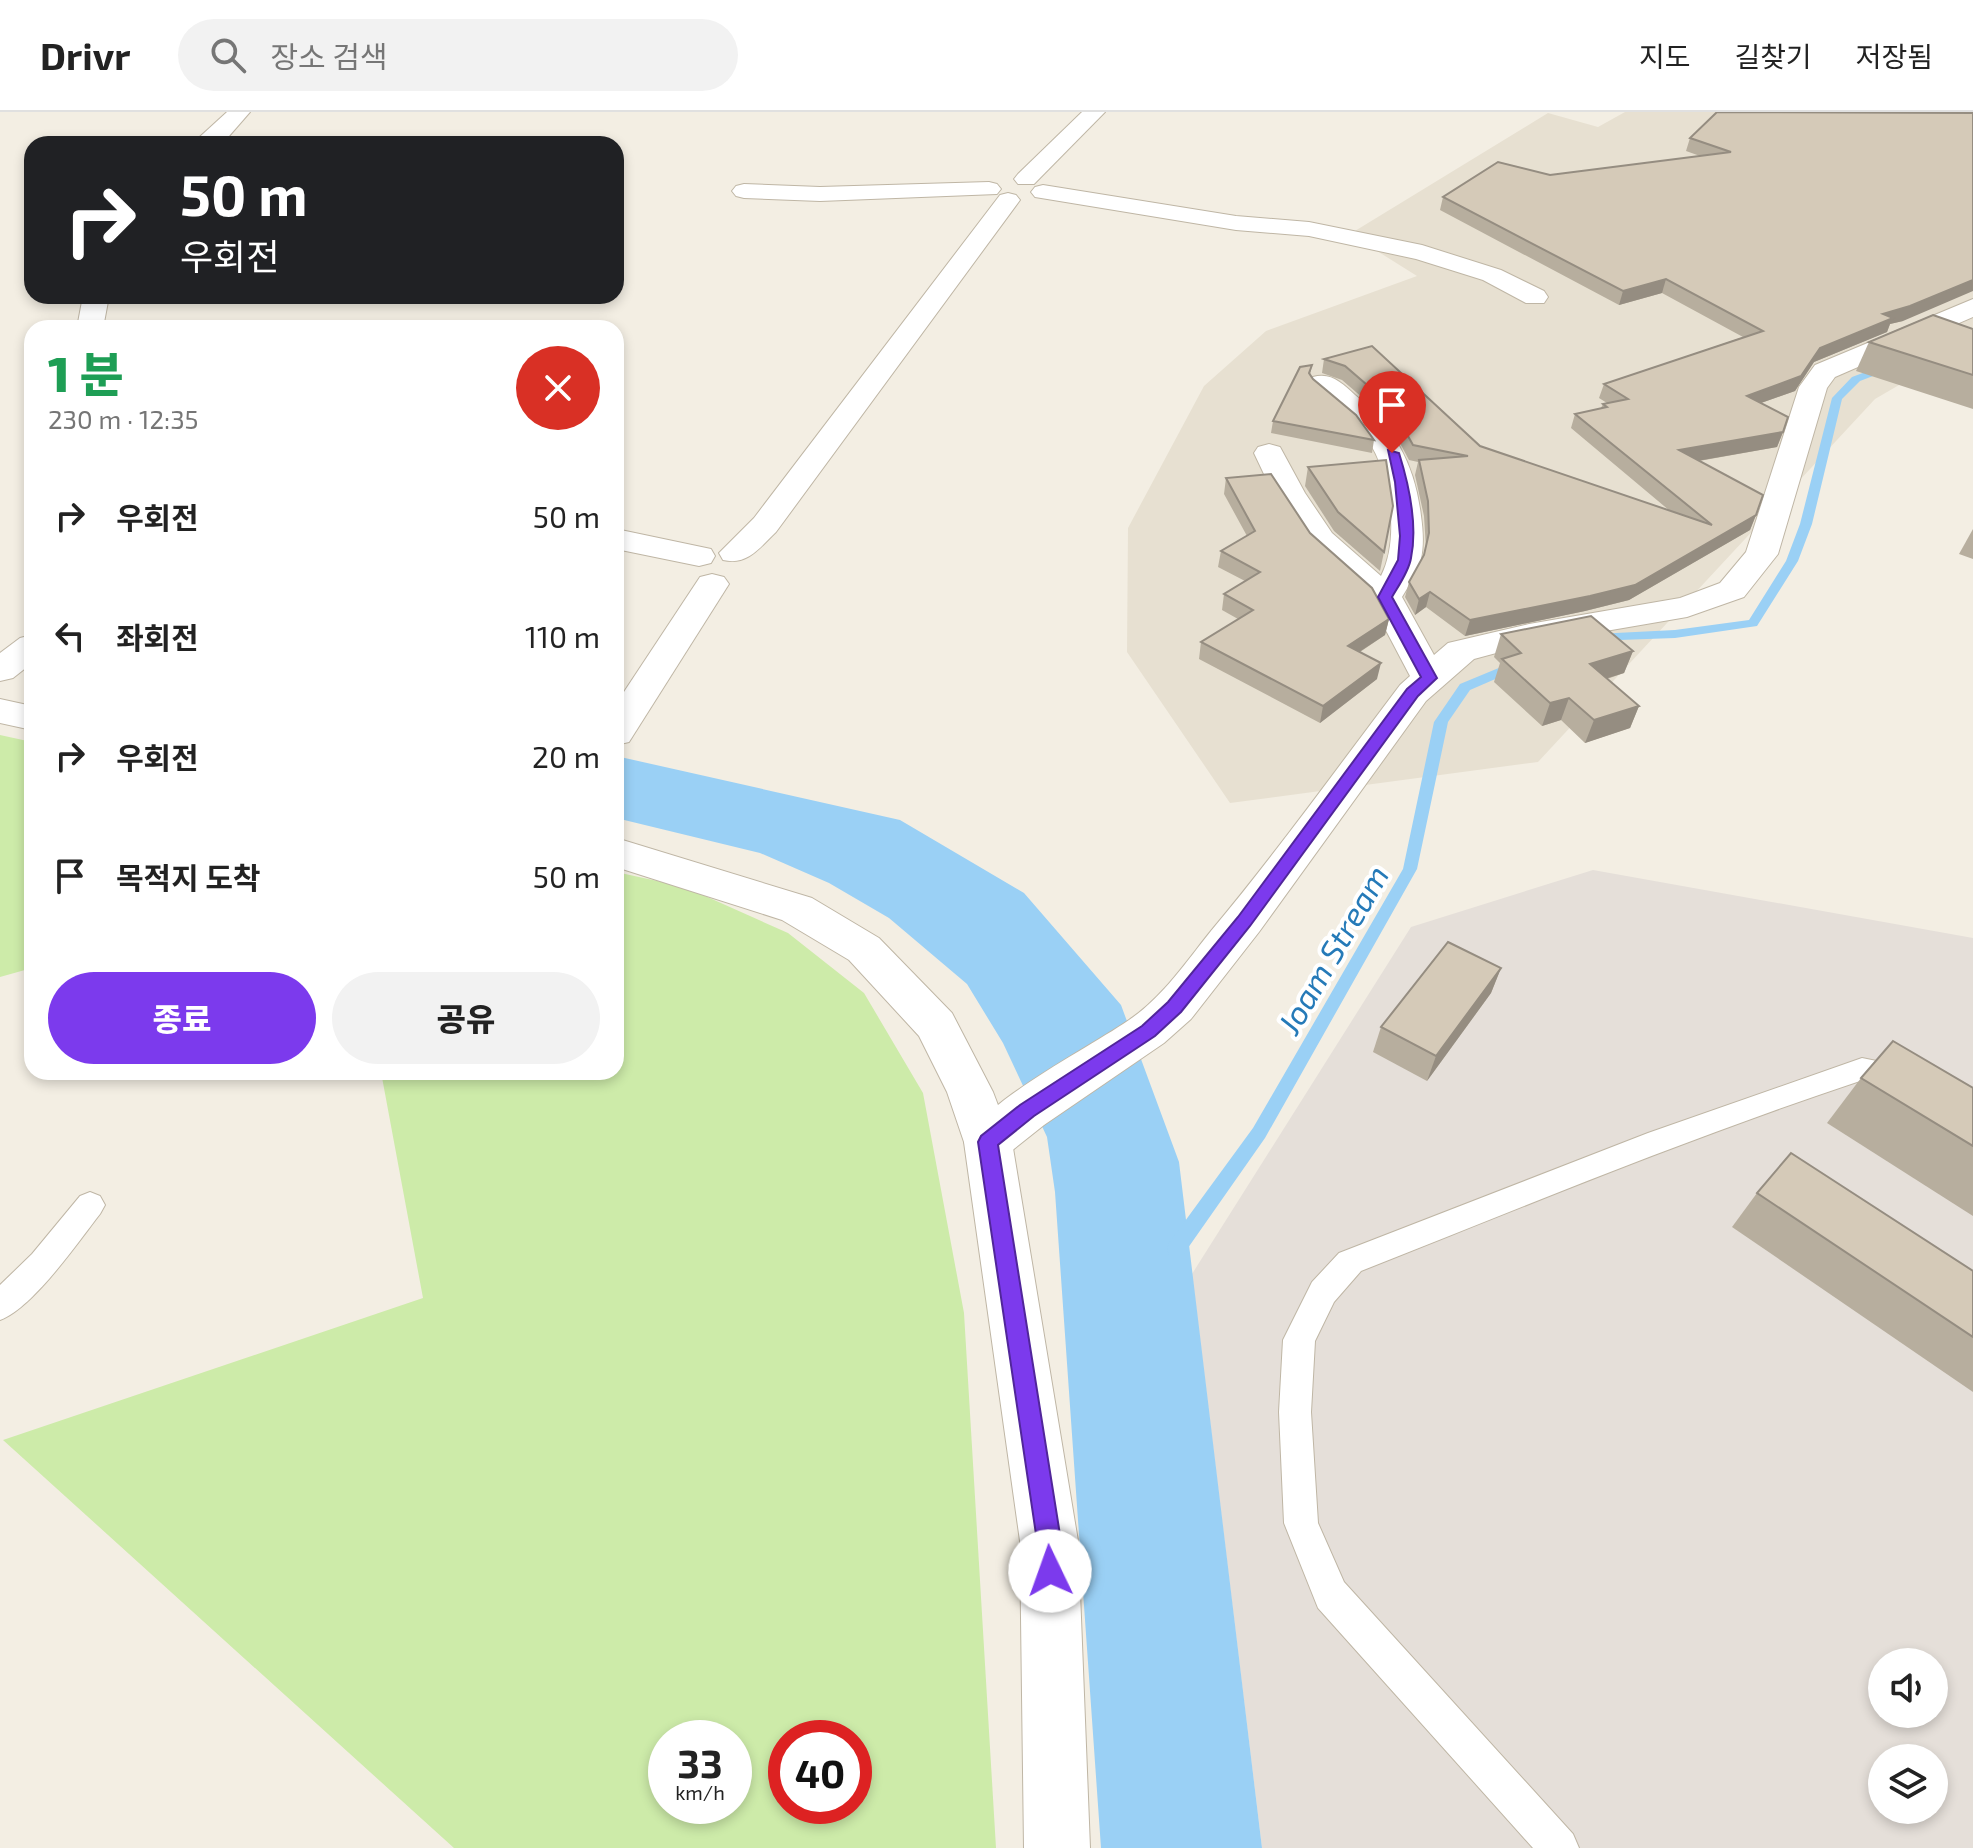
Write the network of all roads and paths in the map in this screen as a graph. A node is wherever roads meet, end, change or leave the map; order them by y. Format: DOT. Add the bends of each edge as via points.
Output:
graph roads {
  1 [pos="239,112"];
  2 [pos="1094,112"];
  3 [pos="217,136"];
  4 [pos="1016,190"];
  5 [pos="744,191"];
  6 [pos="1535,297"];
  7 [pos="1973,307"];
  8 [pos="1323,383"];
  9 [pos="1269,453"];
  10 [pos="624,542"];
  11 [pos="705,570"];
  12 [pos="1385,597"];
  13 [pos="24,652"];
  14 [pos="0,670"];
  15 [pos="1429,678"];
  16 [pos="0,711"];
  17 [pos="24,716"];
  18 [pos="624,718"];
  19 [pos="624,855"];
  20 [pos="1932,1084"];
  21 [pos="988,1142"];
  22 [pos="90,1205"];
  23 [pos="0,1306"];
  24 [pos="1057,1848"];
  25 [pos="1559,1848"];
  1 -- 3 [label="street"];
  2 -- 4 [label="street"];
  4 -- 5 [label="street"];
  4 -- 6 [label="street" via="1309,229 1422,253 1492,275"];
  4 -- 11 [label="street" via="765,525 735,553 748,565 745,572 737,579"];
  7 -- 15 [label="street" via="1825,371 1813,387 1762,554 1732,590 1687,607 1461,651"];
  8 -- 12 [label="street" via="1361,413 1392,453 1402,482 1404,560"];
  9 -- 12 [label="street" via="1320,540"];
  10 -- 11 [label="street"];
  11 -- 18 [label="street"];
  12 -- 15 [label="street"];
  13 -- 14 [label="street"];
  15 -- 21 [label="street" via="1175,1007"];
  16 -- 17 [label="street"];
  19 -- 21 [label="street" via="797,909 864,949 936,1025"];
  20 -- 25 [label="lane" via="1862,1069 1350,1262 1323,1292 1299,1340 1295,1412 1301,1523 1331,1595"];
  21 -- 24 [label="street" via="1049,1541"];
  22 -- 23 [label="lane"];
}
